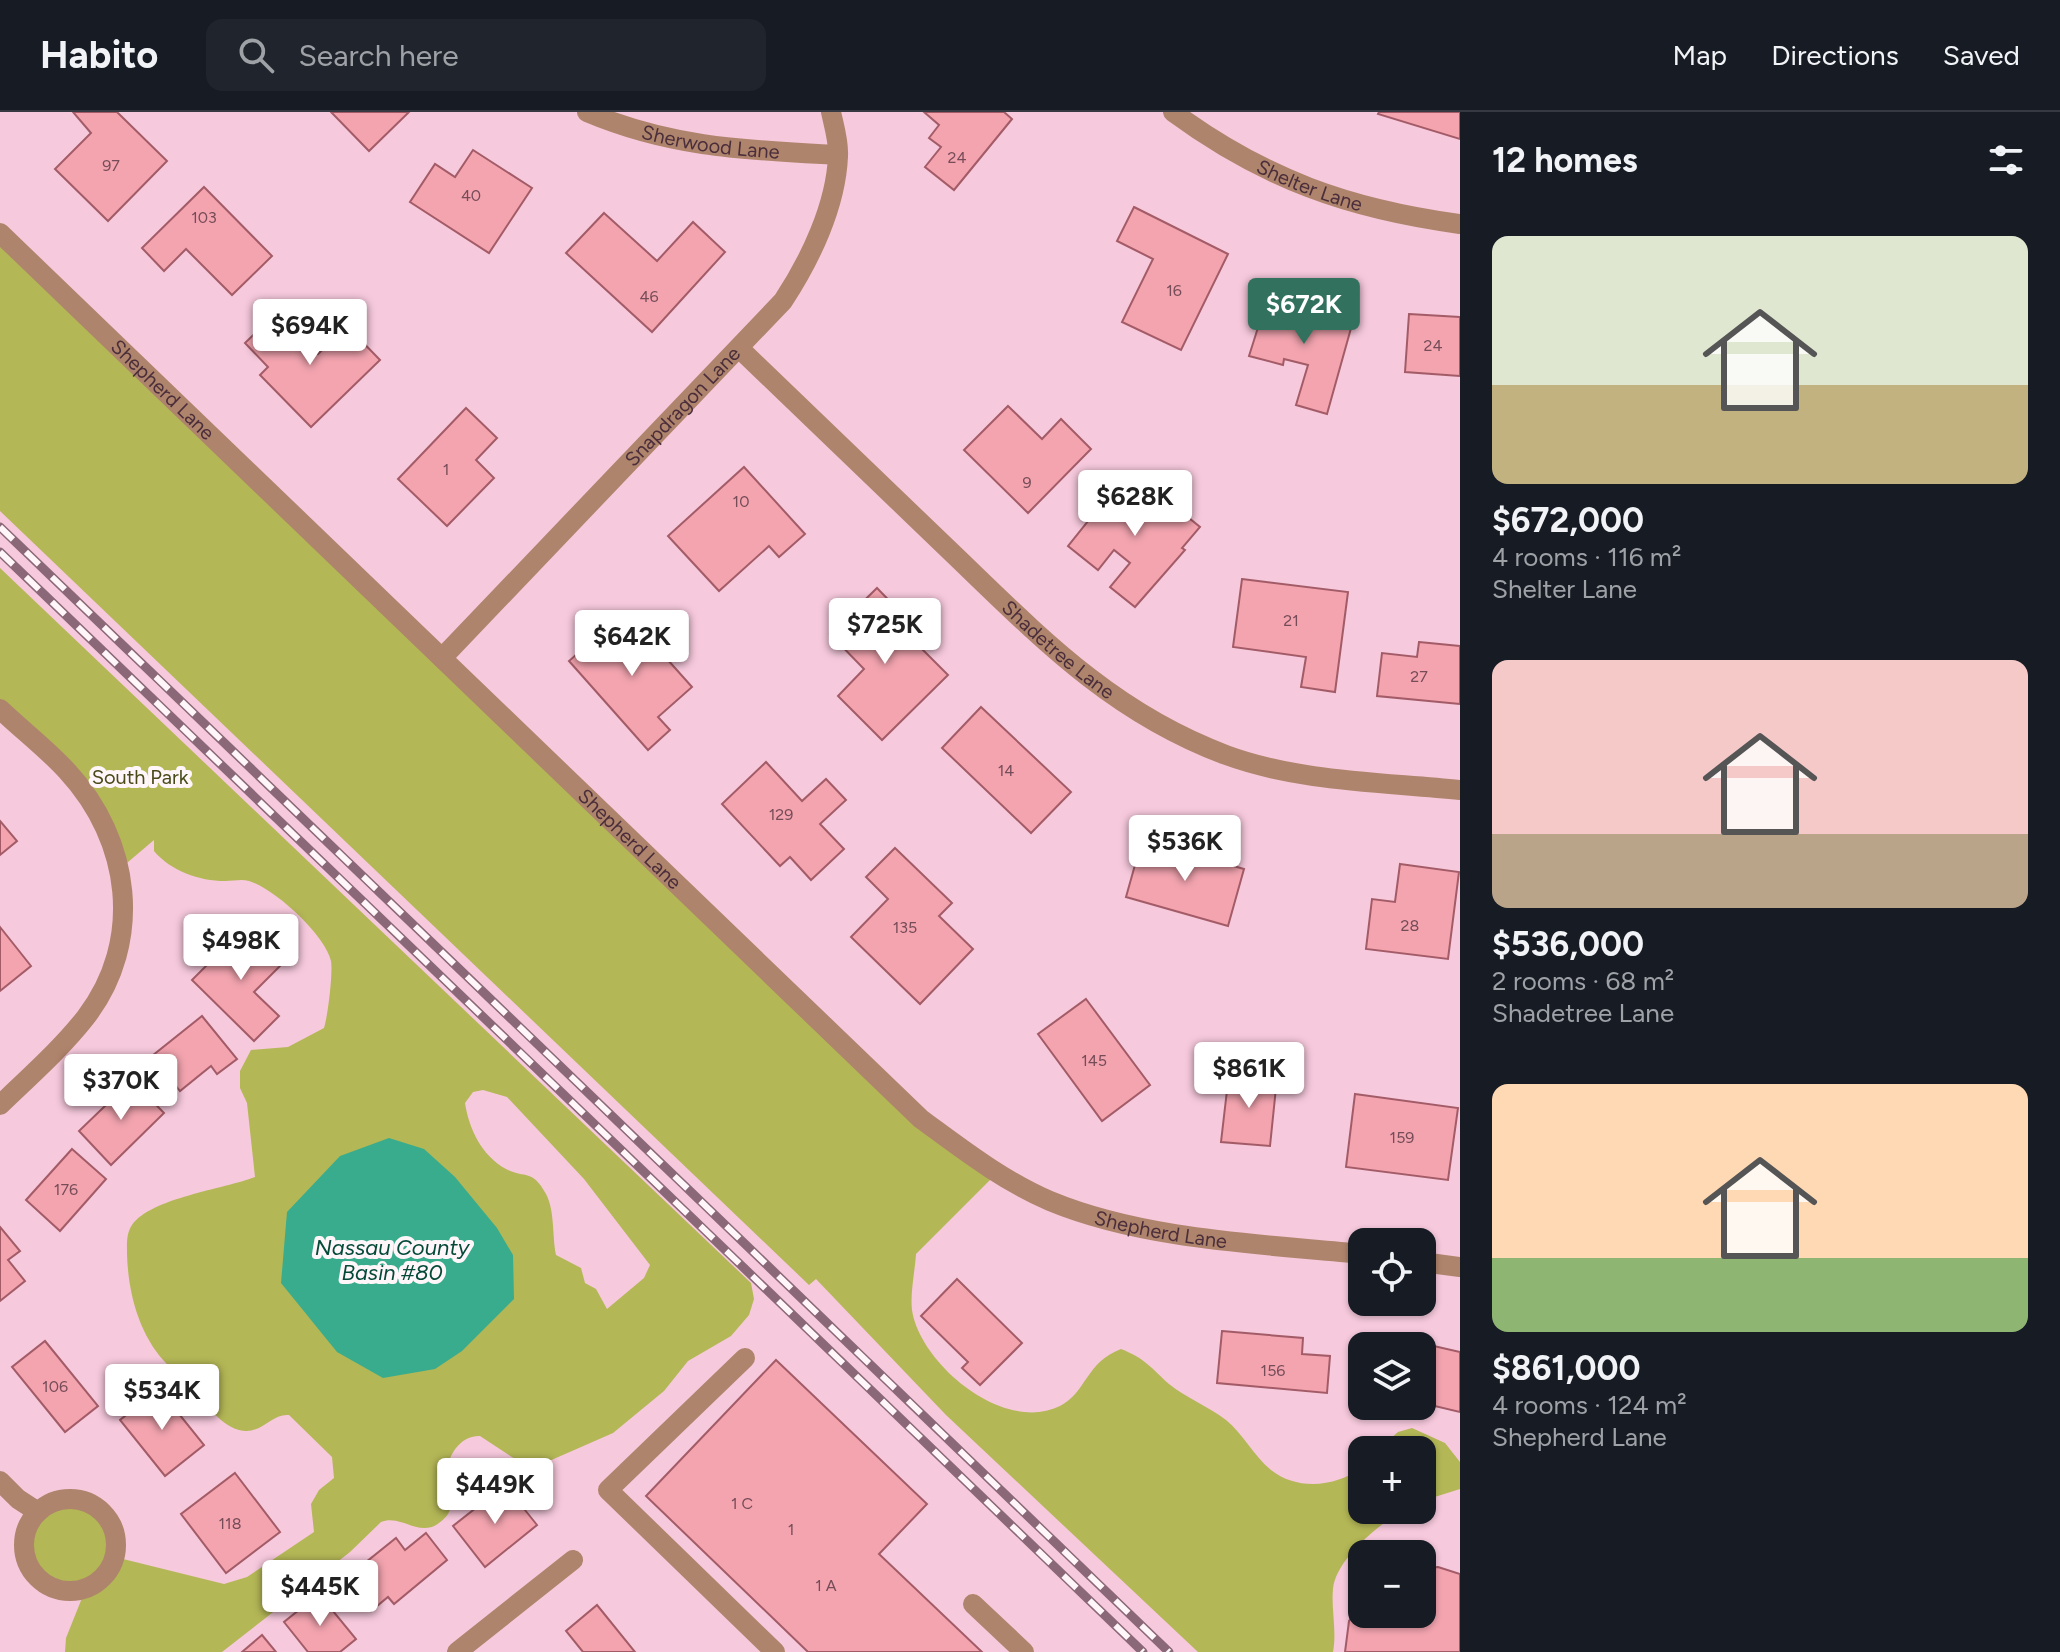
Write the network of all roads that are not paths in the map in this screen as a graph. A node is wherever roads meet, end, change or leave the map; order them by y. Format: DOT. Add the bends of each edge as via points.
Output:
graph roads {
  1 [pos="587,112"];
  2 [pos="831,112"];
  3 [pos="1173,112"];
  4 [pos="838,155"];
  5 [pos="1460,224"];
  6 [pos="0,233"];
  7 [pos="740,349"];
  8 [pos="442,658"];
  9 [pos="0,709"];
  10 [pos="1460,790"];
  11 [pos="0,1105"];
  12 [pos="1348,1253"];
  13 [pos="1436,1264"];
  14 [pos="1460,1267"];
  15 [pos="745,1358"];
  16 [pos="0,1481"];
  17 [pos="38,1512"];
  18 [pos="573,1560"];
  19 [pos="973,1604"];
  20 [pos="468,1649"];
  21 [pos="775,1652"];
  22 [pos="1024,1652"];
  1 -- 4 [label="street, Sherwood Lane" via="633,131 721,149"];
  2 -- 4 [label="street, Snapdragon Lane"];
  3 -- 5 [label="street, Shelter Lane" via="1217,144 1295,184 1393,215"];
  4 -- 7 [label="street, Snapdragon Lane" via="824,222 806,266"];
  6 -- 8 [label="street, Shepherd Lane"];
  7 -- 8 [label="street, Snapdragon Lane"];
  7 -- 10 [label="street, Shadetree Lane" via="1045,642 1103,691 1151,721 1228,755 1299,772"];
  8 -- 12 [label="street, Shepherd Lane" via="921,1119 984,1165 1049,1200 1107,1220 1235,1242"];
  9 -- 11 [label="street" via="69,773 104,823 121,868 123,899 113,970 86,1017"];
  13 -- 14 [label="street"];
  15 -- 21 [label="street" via="608,1490"];
  16 -- 17 [label="street"];
  17 -- 17 [label="street" via="29,1524 24,1552 36,1577 73,1591 109,1570 116,1542 106,1516 80,1500 50,1503"];
  18 -- 20 [label="street"];
  19 -- 22 [label="street"];
}
